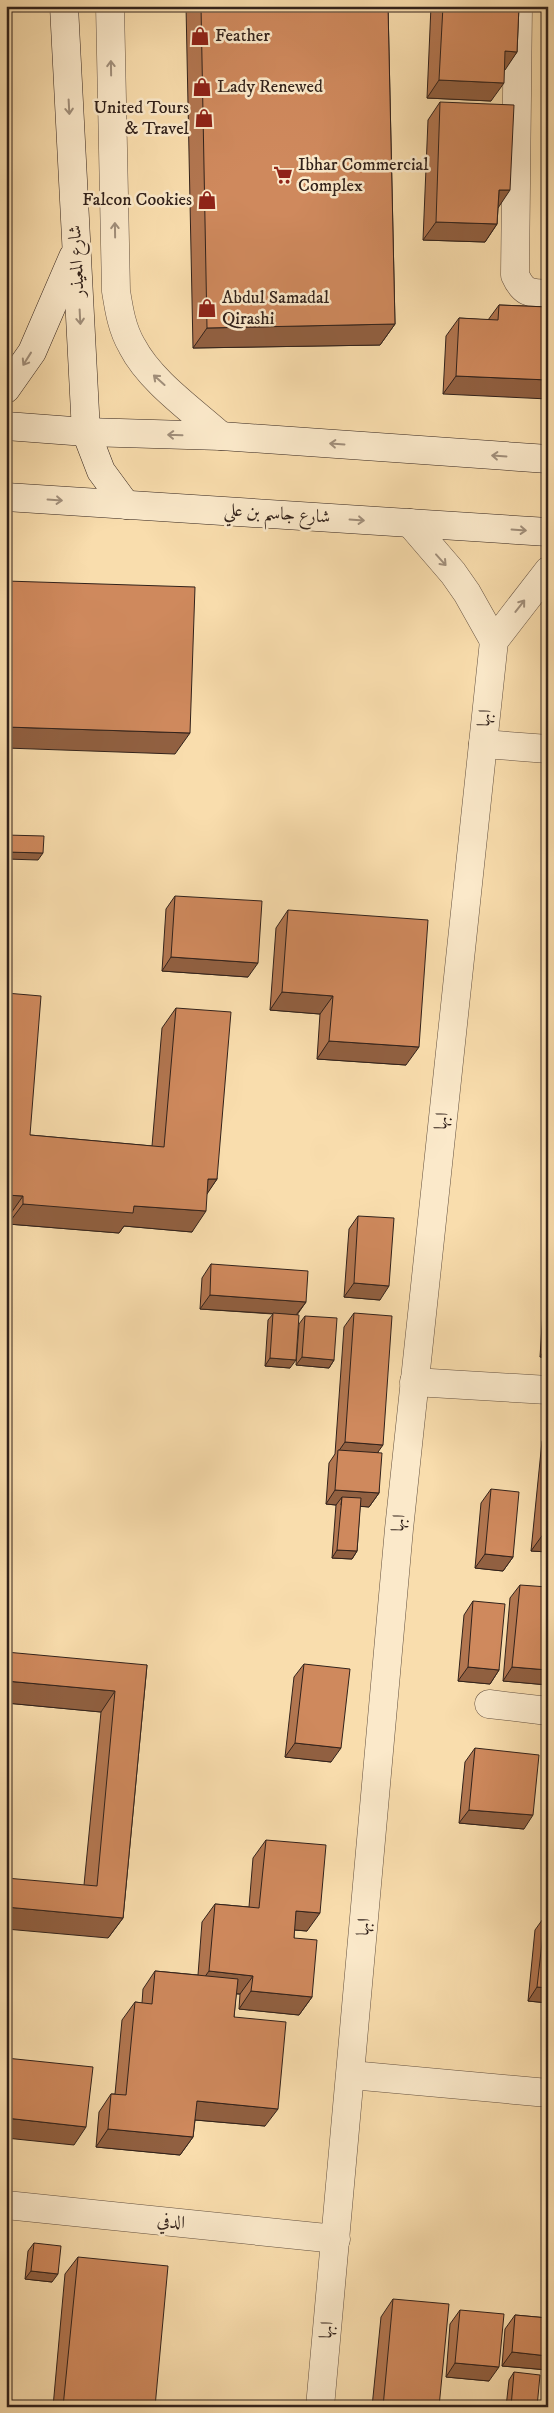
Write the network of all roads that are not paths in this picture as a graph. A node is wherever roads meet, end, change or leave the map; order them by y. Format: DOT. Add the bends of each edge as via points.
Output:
graph roads {
  1 [pos="64,6"];
  2 [pos="110,6"];
  3 [pos="518,6"];
  4 [pos="76,251"];
  5 [pos="548,294"];
  6 [pos="6,389"];
  7 [pos="6,426"];
  8 [pos="86,432"];
  9 [pos="221,436"];
  10 [pos="548,459"];
  11 [pos="6,496"];
  12 [pos="126,505"];
  13 [pos="410,523"];
  14 [pos="548,532"];
  15 [pos="548,572"];
  16 [pos="494,641"];
  17 [pos="483,744"];
  18 [pos="548,749"];
  19 [pos="414,1382"];
  20 [pos="548,1390"];
  21 [pos="489,1704"];
  22 [pos="548,1711"];
  23 [pos="351,2075"];
  24 [pos="548,2093"];
  25 [pos="6,2205"];
  26 [pos="336,2239"];
  27 [pos="320,2407"];
  1 -- 4 [label="street, شارع المعيذر, one-way"];
  9 -- 2 [label="street, one-way" via="149,372 120,319 116,291"];
  3 -- 5 [label="street" via="516,275 521,287 532,294"];
  4 -- 6 [label="street, one-way" via="32,352"];
  4 -- 8 [label="street, شارع المعيذر, one-way"];
  7 -- 8 [label="street"];
  9 -- 8 [label="street, one-way"];
  8 -- 12 [label="street, شارع المعيذر" via="101,471"];
  10 -- 9 [label="street, one-way"];
  11 -- 12 [label="street, شارع جاسم بن علي, one-way"];
  12 -- 13 [label="street, شارع جاسم بن علي, one-way"];
  13 -- 14 [label="street, شارع جاسم بن علي, one-way"];
  13 -- 16 [label="street, one-way" via="458,580"];
  16 -- 15 [label="street, one-way"];
  16 -- 17 [label="street, ابها"];
  17 -- 18 [label="street"];
  17 -- 19 [label="street, ابها"];
  19 -- 20 [label="street"];
  19 -- 23 [label="street, ابها" via="398,1529"];
  21 -- 22 [label="street"];
  23 -- 24 [label="street"];
  23 -- 26 [label="street, ابها"];
  25 -- 26 [label="street, الدفي"];
  26 -- 27 [label="street, ابها"];
}
